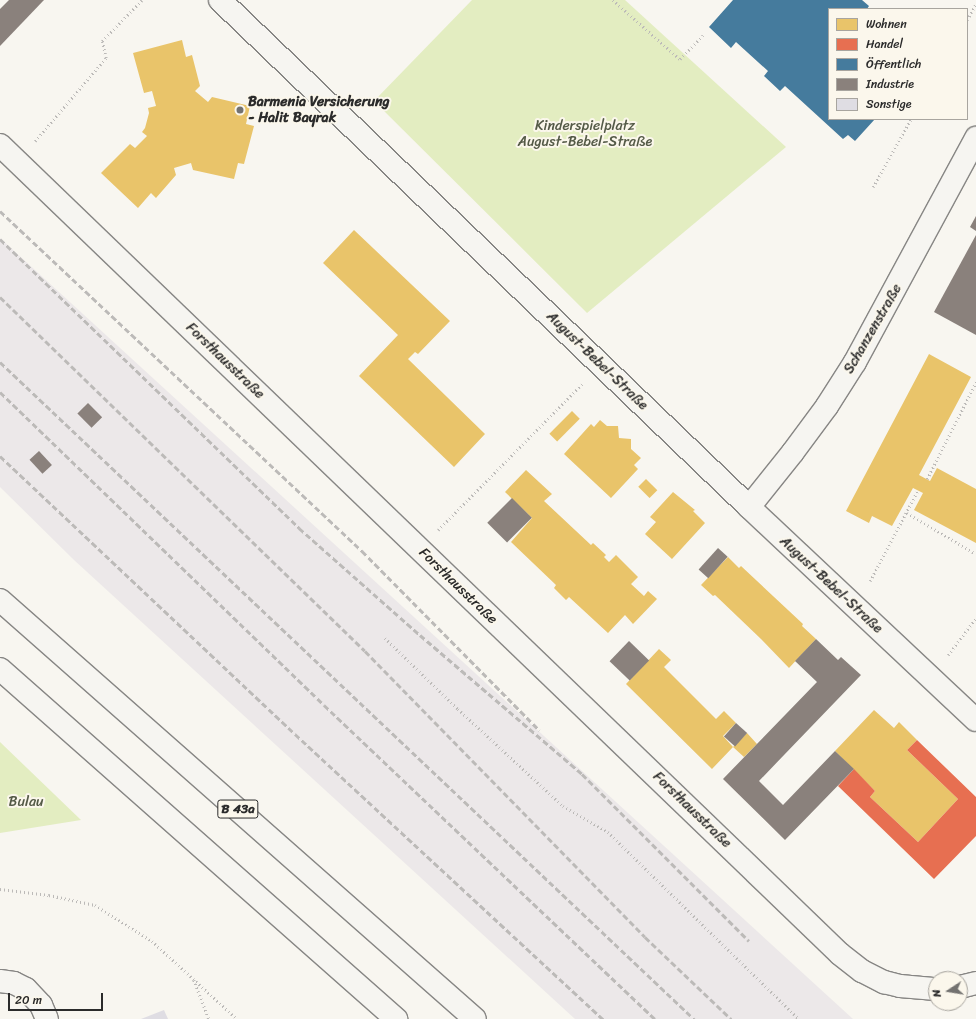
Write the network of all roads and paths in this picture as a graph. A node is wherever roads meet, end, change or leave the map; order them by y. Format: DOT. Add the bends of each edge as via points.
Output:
graph roads {
  1 [pos="142,0"];
  2 [pos="220,0"];
  3 [pos="613,0"];
  4 [pos="976,4"];
  5 [pos="968,18"];
  6 [pos="703,35"];
  7 [pos="910,120"];
  8 [pos="976,138"];
  9 [pos="0,145"];
  10 [pos="17,162"];
  11 [pos="873,188"];
  12 [pos="600,365"];
  13 [pos="976,382"];
  14 [pos="927,479"];
  15 [pos="918,490"];
  16 [pos="749,508"];
  17 [pos="907,513"];
  18 [pos="420,549"];
  19 [pos="976,554"];
  20 [pos="0,600"];
  21 [pos="856,608"];
  22 [pos="976,618"];
  23 [pos="385,638"];
  24 [pos="0,669"];
  25 [pos="930,678"];
  26 [pos="976,720"];
  27 [pos="0,889"];
  28 [pos="193,979"];
  29 [pos="0,981"];
  30 [pos="928,988"];
  31 [pos="47,1019"];
  32 [pos="208,1019"];
  33 [pos="236,1019"];
  34 [pos="396,1019"];
  35 [pos="475,1019"];
  36 [pos="799,1019"];
  1 -- 10 [label="path" via="102,41 106,58"];
  2 -- 12 [label="main road, August-Bebel-Straße"];
  3 -- 6 [label="path" via="680,59"];
  4 -- 5 [label="path"];
  7 -- 11 [label="path"];
  8 -- 16 [label="main road, Schanzenstraße" via="855,362 823,412"];
  9 -- 10 [label="main road, Forsthausstraße"];
  10 -- 18 [label="main road, Forsthausstraße"];
  12 -- 16 [label="main road, August-Bebel-Straße"];
  12 -- 18 [label="path"];
  13 -- 14 [label="path"];
  15 -- 17 [label="path"];
  16 -- 21 [label="main road, August-Bebel-Straße"];
  17 -- 19 [label="path"];
  17 -- 21 [label="path"];
  18 -- 30 [label="main road, Forsthausstraße" via="840,954 862,971 884,982"];
  20 -- 35 [label="main road, B 43a"];
  21 -- 25 [label="main road, August-Bebel-Straße"];
  22 -- 25 [label="path"];
  23 -- 36 [label="path" via="563,806 608,832"];
  24 -- 34 [label="main road"];
  25 -- 26 [label="main road, August-Bebel-Straße"];
  27 -- 28 [label="path" via="49,895 94,905 152,941"];
  28 -- 32 [label="path"];
  28 -- 33 [label="path"];
  29 -- 31 [label="main road" via="14,983 26,990 41,1005"];
}
